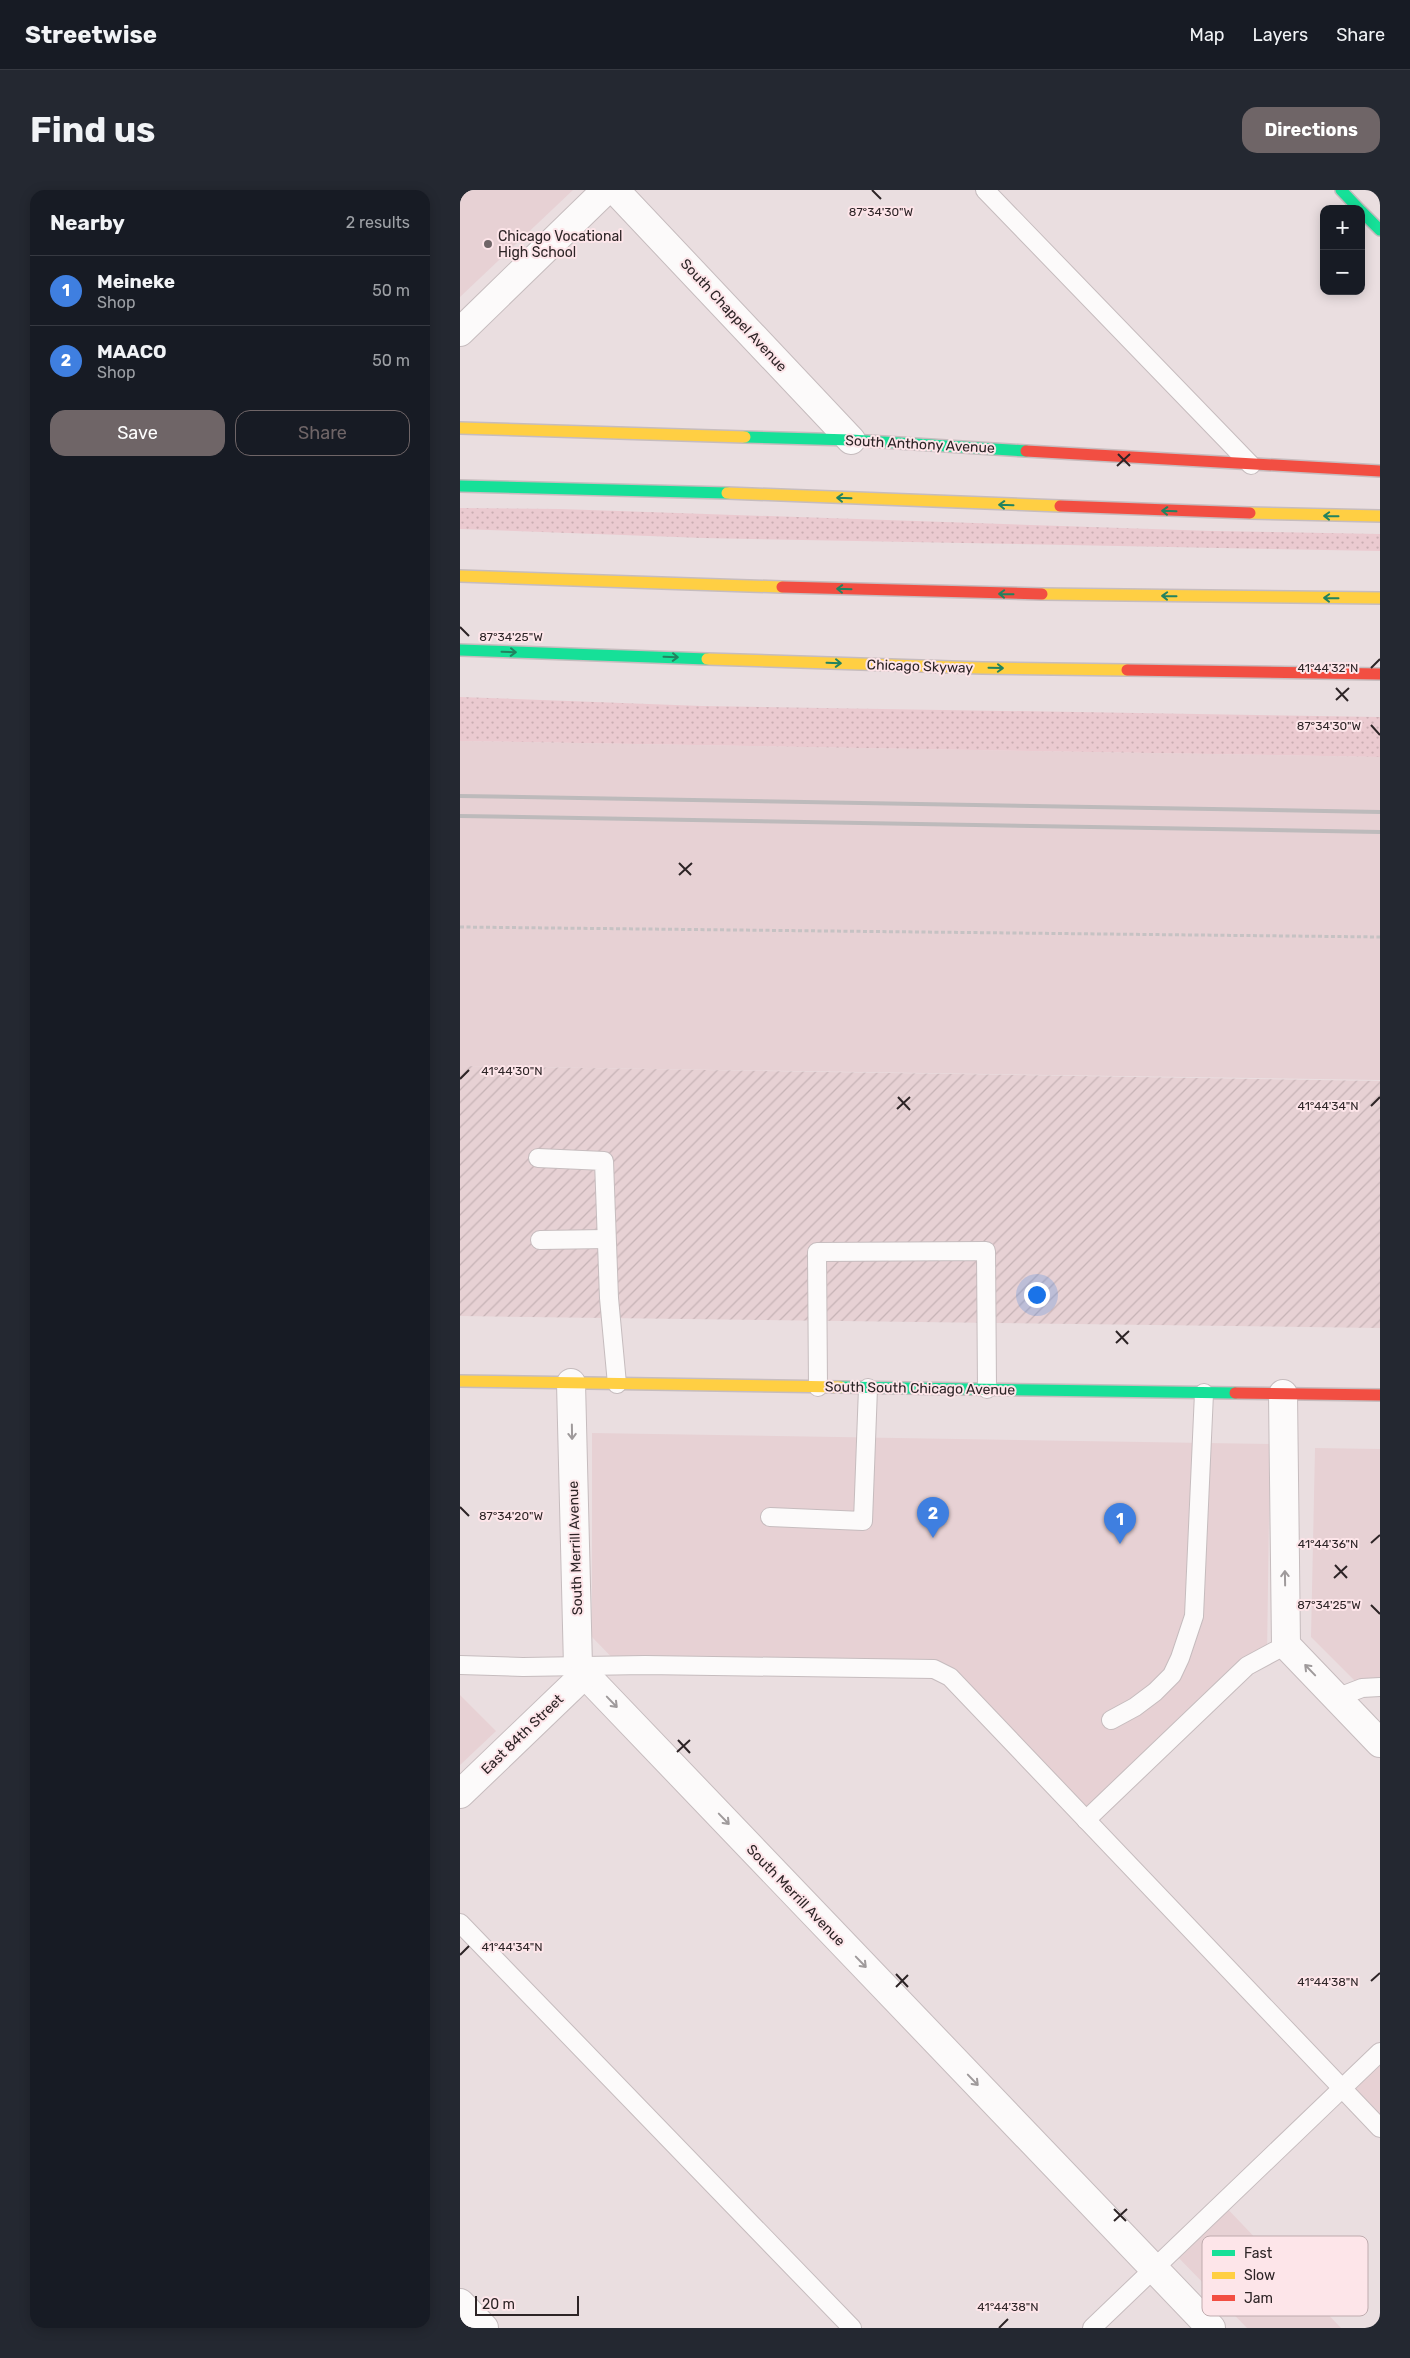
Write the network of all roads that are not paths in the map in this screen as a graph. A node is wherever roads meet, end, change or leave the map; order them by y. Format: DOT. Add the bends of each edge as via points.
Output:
graph roads {
  1 [pos="606,190"];
  2 [pos="615,190"];
  3 [pos="984,190"];
  4 [pos="1341,190"];
  5 [pos="1355,205"];
  6 [pos="1365,215"];
  7 [pos="1380,230"];
  8 [pos="460,332"];
  9 [pos="460,428"];
  10 [pos="851,440"];
  11 [pos="1251,465"];
  12 [pos="1380,471"];
  13 [pos="460,486"];
  14 [pos="1380,516"];
  15 [pos="460,576"];
  16 [pos="1380,598"];
  17 [pos="460,650"];
  18 [pos="1380,674"];
  19 [pos="538,1158"];
  20 [pos="606,1239"];
  21 [pos="540,1240"];
  22 [pos="460,1381"];
  23 [pos="571,1383"];
  24 [pos="617,1384"];
  25 [pos="818,1386"];
  26 [pos="868,1388"];
  27 [pos="987,1389"];
  28 [pos="1204,1392"];
  29 [pos="1283,1394"];
  30 [pos="1380,1395"];
  31 [pos="770,1517"];
  32 [pos="1286,1645"];
  33 [pos="460,1666"];
  34 [pos="581,1670"];
  35 [pos="1380,1687"];
  36 [pos="1336,1698"];
  37 [pos="1111,1720"];
  38 [pos="1380,1743"];
  39 [pos="460,1794"];
  40 [pos="1086,1820"];
  41 [pos="460,1923"];
  42 [pos="1380,2052"];
  43 [pos="1342,2088"];
  44 [pos="1380,2128"];
  45 [pos="1154,2269"];
  46 [pos="460,2303"];
  47 [pos="484,2328"];
  48 [pos="852,2328"];
  49 [pos="1092,2328"];
  50 [pos="1211,2328"];
  1 -- 8 [label="street"];
  2 -- 10 [label="street, South Chappel Avenue"];
  3 -- 11 [label="lane"];
  4 -- 5 [label="main road"];
  6 -- 7 [label="main road"];
  9 -- 10 [label="main road, South Anthony Avenue"];
  10 -- 11 [label="main road, South Anthony Avenue"];
  11 -- 12 [label="main road, South Anthony Avenue"];
  14 -- 13 [label="main road, one-way"];
  16 -- 15 [label="main road, one-way" via="970,593"];
  17 -- 18 [label="main road, Chicago Skyway, one-way" via="982,668"];
  19 -- 20 [label="lane" via="604,1161"];
  20 -- 21 [label="lane"];
  20 -- 24 [label="lane"];
  22 -- 23 [label="main road, South South Chicago Avenue"];
  23 -- 24 [label="main road, South South Chicago Avenue"];
  23 -- 34 [label="street, South Merrill Avenue, one-way"];
  24 -- 25 [label="main road, South South Chicago Avenue"];
  25 -- 26 [label="main road, South South Chicago Avenue"];
  25 -- 27 [label="lane" via="817,1252 986,1251"];
  26 -- 27 [label="main road, South South Chicago Avenue"];
  26 -- 31 [label="lane" via="863,1521"];
  27 -- 28 [label="main road, South South Chicago Avenue"];
  28 -- 29 [label="main road, South South Chicago Avenue"];
  28 -- 37 [label="lane" via="1194,1616 1172,1675 1135,1707"];
  29 -- 30 [label="main road, South South Chicago Avenue"];
  32 -- 29 [label="street, one-way"];
  36 -- 32 [label="street, one-way"];
  32 -- 40 [label="lane" via="1247,1666"];
  33 -- 34 [label="lane"];
  34 -- 39 [label="street, East 84th Street"];
  34 -- 40 [label="lane" via="645,1665 934,1669 950,1677"];
  34 -- 45 [label="street, South Merrill Avenue, one-way"];
  35 -- 36 [label="lane" via="1362,1688"];
  36 -- 38 [label="street"];
  40 -- 43 [label="lane"];
  41 -- 48 [label="lane"];
  42 -- 43 [label="lane"];
  43 -- 44 [label="lane"];
  43 -- 45 [label="lane"];
  45 -- 49 [label="lane"];
  45 -- 50 [label="street, South Merrill Avenue"];
  46 -- 47 [label="street"];
}
